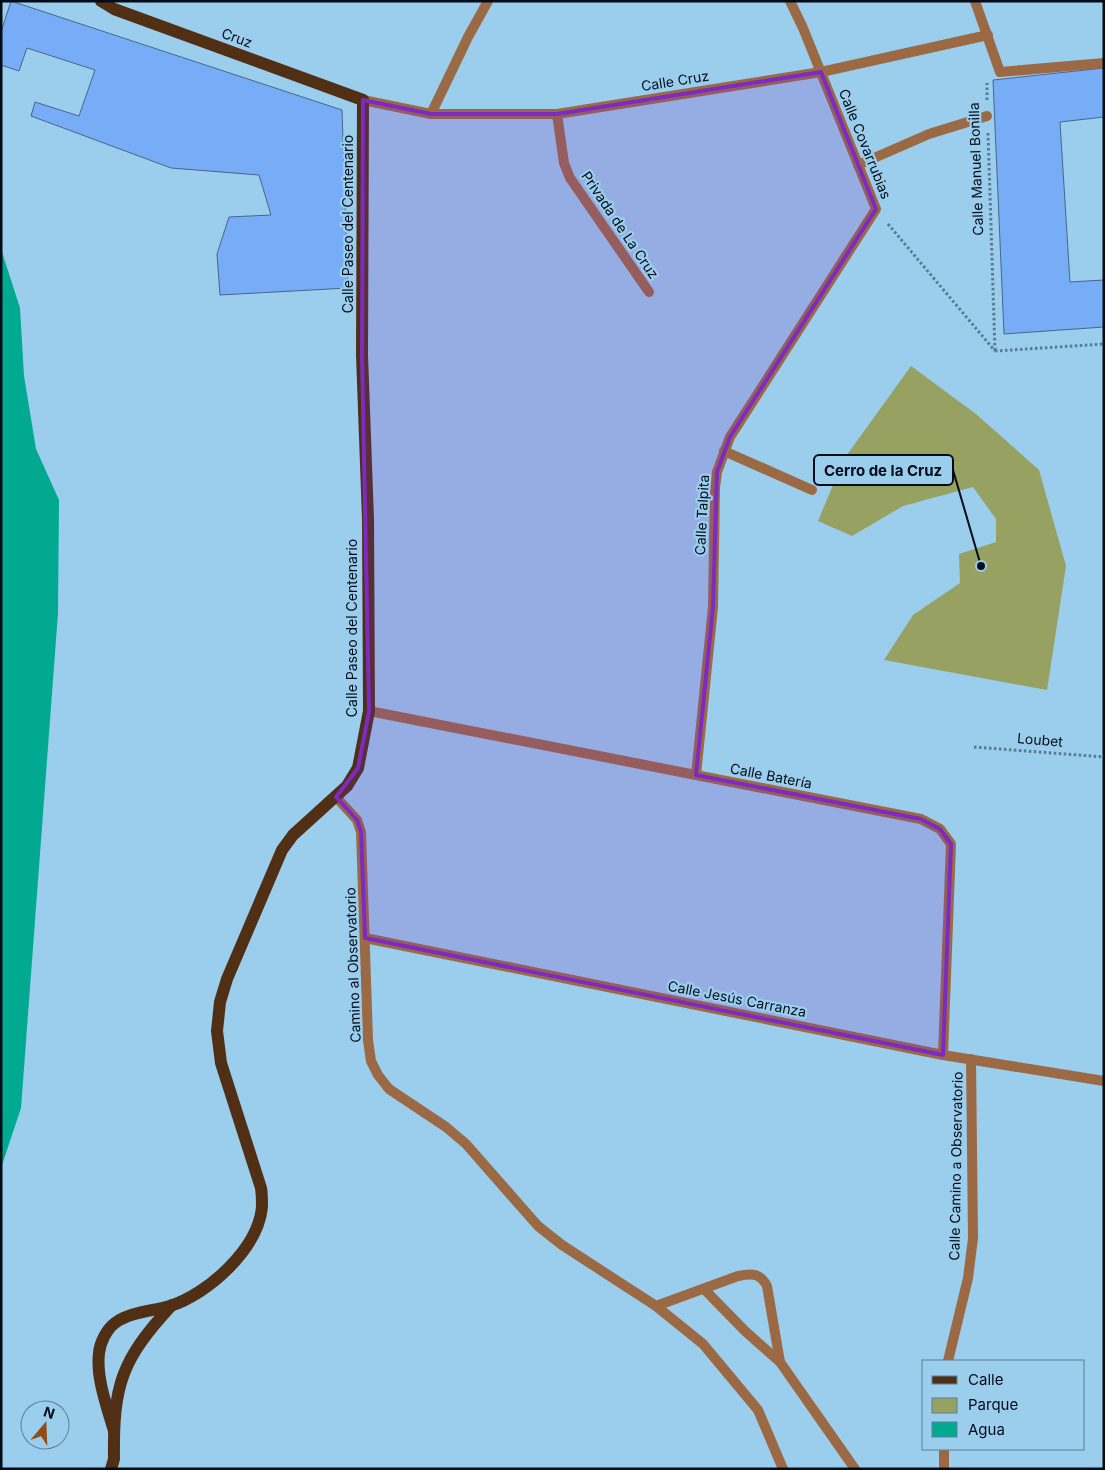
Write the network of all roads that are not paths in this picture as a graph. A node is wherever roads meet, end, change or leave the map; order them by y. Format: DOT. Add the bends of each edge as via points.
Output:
graph roads {
  1 [pos="101,1"];
  2 [pos="488,1"];
  3 [pos="790,1"];
  4 [pos="975,1"];
  5 [pos="988,35"];
  6 [pos="1104,62"];
  7 [pos="821,72"];
  8 [pos="363,100"];
  9 [pos="431,114"];
  10 [pos="557,114"];
  11 [pos="987,116"];
  12 [pos="858,165"];
  13 [pos="876,209"];
  14 [pos="648,292"];
  15 [pos="724,451"];
  16 [pos="812,490"];
  17 [pos="369,711"];
  18 [pos="696,775"];
  19 [pos="336,798"];
  20 [pos="365,938"];
  21 [pos="943,1055"];
  22 [pos="971,1059"];
  23 [pos="1104,1081"];
  24 [pos="705,1290"];
  25 [pos="172,1305"];
  26 [pos="656,1306"];
  27 [pos="948,1360"];
  28 [pos="780,1362"];
  29 [pos="114,1431"];
  30 [pos="944,1450"];
  31 [pos="111,1469"];
  32 [pos="783,1469"];
  33 [pos="856,1469"];
  34 [pos="944,1469"];
  1 -- 8 [label="main road, Cruz" via="114,10"];
  2 -- 9 [label="street"];
  3 -- 7 [label="street, Calle Covarrubias"];
  4 -- 5 [label="street"];
  5 -- 6 [label="street" via="1000,72"];
  5 -- 7 [label="street, Calle Cruz"];
  7 -- 10 [label="street, Calle Cruz"];
  7 -- 12 [label="street, Calle Covarrubias"];
  8 -- 9 [label="street, Calle Cruz"];
  8 -- 17 [label="main road, Calle Paseo del Centenario" via="362,356 368,519"];
  9 -- 10 [label="street, Calle Cruz"];
  10 -- 14 [label="street, Privada de La Cruz" via="564,163 570,178"];
  11 -- 12 [label="street" via="929,134"];
  12 -- 13 [label="street, Calle Covarrubias"];
  13 -- 15 [label="street, Calle Talpita"];
  15 -- 16 [label="street"];
  15 -- 18 [label="street, Calle Talpita" via="715,488 713,606"];
  17 -- 18 [label="street, Calle Batería"];
  17 -- 19 [label="main road, Calle Paseo del Centenario" via="358,768 348,786"];
  18 -- 21 [label="street, Calle Batería" via="921,819 940,829 951,844"];
  19 -- 20 [label="street, Camino al Observatorio" via="356,820 361,832"];
  19 -- 25 [label="main road, Calle Paseo del Centenario" via="293,835 282,850 227,978 220,1002 217,1031 221,1062 262,1188 262,1208 257,1226 248,1245 220,1276"];
  20 -- 21 [label="street, Calle Jesús Carranza"];
  20 -- 26 [label="street, Camino al Observatorio" via="371,1061 389,1089 466,1144 538,1226"];
  21 -- 22 [label="street, Calle Jesús Carranza"];
  22 -- 23 [label="street, Calle Jesús Carranza"];
  22 -- 27 [label="street, Calle Camino a Observatorio" via="973,1238 968,1278"];
  24 -- 26 [label="street"];
  24 -- 28 [label="street" via="744,1331"];
  24 -- 28 [label="street" via="738,1276 752,1273 762,1276 768,1286"];
  25 -- 29 [label="main road, Calle Paseo del Centenario" via="134,1349 117,1394"];
  25 -- 29 [label="main road, Calle Paseo del Centenario" via="133,1315 116,1323 104,1337 99,1352 99,1369"];
  26 -- 32 [label="street, Camino al Observatorio" via="703,1344 758,1410"];
  28 -- 33 [label="street"];
  29 -- 31 [label="main road, Calle Paseo del Centenario"];
  30 -- 34 [label="street"];
}
